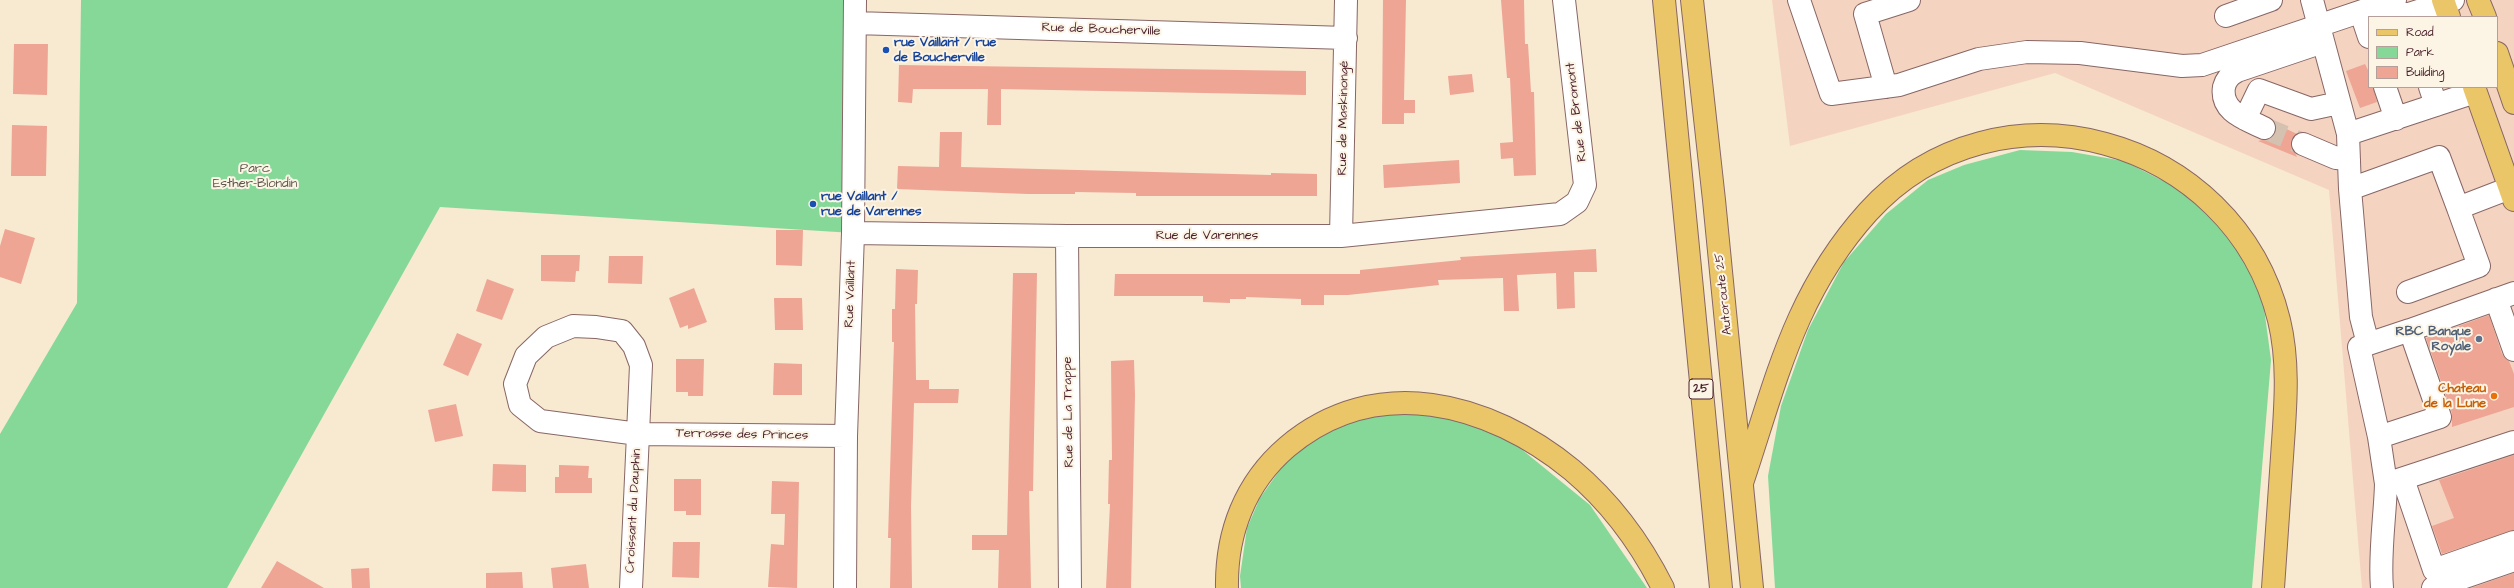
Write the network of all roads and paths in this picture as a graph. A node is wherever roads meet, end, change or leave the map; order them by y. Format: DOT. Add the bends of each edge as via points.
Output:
graph roads {
  1 [pos="855,0"];
  2 [pos="1346,0"];
  3 [pos="1564,0"];
  4 [pos="1664,0"];
  5 [pos="1692,0"];
  6 [pos="1800,0"];
  7 [pos="1909,0"];
  8 [pos="2271,0"];
  9 [pos="2312,0"];
  10 [pos="2478,0"];
  11 [pos="2447,5"];
  12 [pos="2380,10"];
  13 [pos="2226,16"];
  14 [pos="2484,16"];
  15 [pos="855,23"];
  16 [pos="2321,34"];
  17 [pos="1346,38"];
  18 [pos="2498,56"];
  19 [pos="1886,87"];
  20 [pos="2385,88"];
  21 [pos="2474,90"];
  22 [pos="2433,96"];
  23 [pos="2339,103"];
  24 [pos="2514,103"];
  25 [pos="2396,119"];
  26 [pos="2348,134"];
  27 [pos="2303,144"];
  28 [pos="2349,159"];
  29 [pos="2350,189"];
  30 [pos="2512,194"];
  31 [pos="2458,208"];
  32 [pos="1560,214"];
  33 [pos="853,233"];
  34 [pos="1067,236"];
  35 [pos="1342,236"];
  36 [pos="2408,292"];
  37 [pos="2505,296"];
  38 [pos="2410,330"];
  39 [pos="2368,344"];
  40 [pos="2514,350"];
  41 [pos="638,434"];
  42 [pos="846,436"];
  43 [pos="2378,437"];
  44 [pos="2514,442"];
  45 [pos="2395,482"];
  46 [pos="1742,483"];
  47 [pos="2514,542"];
  48 [pos="2514,560"];
  49 [pos="630,588"];
  50 [pos="845,588"];
  51 [pos="1070,588"];
  52 [pos="1227,588"];
  53 [pos="1663,588"];
  54 [pos="1721,588"];
  55 [pos="1752,588"];
  56 [pos="2273,588"];
  57 [pos="2382,588"];
  58 [pos="2433,588"];
  1 -- 15 [label="street, Rue Vaillant"];
  2 -- 17 [label="street, Rue de Maskinongé"];
  3 -- 32 [label="street, Rue de Bromont" via="1585,185 1577,202"];
  4 -- 54 [label="main road, 25"];
  5 -- 46 [label="main road, Autoroute 25 / 25"];
  6 -- 19 [label="street" via="1831,94"];
  7 -- 19 [label="street" via="1865,14"];
  8 -- 13 [label="street"];
  9 -- 16 [label="street"];
  10 -- 14 [label="main road"];
  11 -- 12 [label="street" via="2409,14"];
  12 -- 16 [label="street"];
  15 -- 17 [label="street, Rue de Boucherville"];
  15 -- 33 [label="street, Rue Vaillant"];
  16 -- 19 [label="street" via="2202,66 2182,66 2080,53 2027,52 1978,59"];
  16 -- 23 [label="street"];
  16 -- 23 [label="street" via="2231,74 2225,85 2224,99 2232,112 2255,123 2259,90 2310,108"];
  17 -- 35 [label="street, Rue de Maskinongé"];
  18 -- 24 [label="main road"];
  20 -- 25 [label="street"];
  21 -- 22 [label="street"];
  21 -- 30 [label="main road"];
  22 -- 25 [label="street"];
  23 -- 26 [label="street"];
  25 -- 26 [label="street"];
  26 -- 28 [label="street"];
  27 -- 28 [label="street" via="2336,158"];
  28 -- 29 [label="street"];
  29 -- 31 [label="street" via="2439,157"];
  29 -- 39 [label="street" via="2361,316"];
  30 -- 31 [label="street"];
  31 -- 36 [label="street" via="2479,266"];
  32 -- 35 [label="street, Rue de Varennes"];
  33 -- 34 [label="street, Rue de Varennes"];
  33 -- 42 [label="street, Rue Vaillant"];
  34 -- 35 [label="street, Rue de Varennes"];
  34 -- 51 [label="street, Rue de La Trappe"];
  37 -- 38 [label="street"];
  37 -- 40 [label="street"];
  38 -- 39 [label="street"];
  38 -- 43 [label="street" via="2440,417"];
  39 -- 43 [label="street" via="2359,347"];
  41 -- 41 [label="street, Terrasse des Princes" via="540,421 520,405 515,384 526,356 546,337 573,326 622,331 634,346 641,365"];
  41 -- 42 [label="street, Terrasse des Princes"];
  41 -- 49 [label="street, Croissant du Dauphin"];
  42 -- 50 [label="street, Rue Vaillant"];
  43 -- 45 [label="street"];
  44 -- 45 [label="street"];
  45 -- 47 [label="street" via="2434,570"];
  45 -- 57 [label="street" via="2385,526 2380,569"];
  46 -- 55 [label="main road, Autoroute 25 / 25"];
  46 -- 56 [label="main road" via="1784,352 1799,316 1836,252 1882,199 1907,178 1934,162 1959,150 1986,142 2018,136 2050,136 2104,143 2149,159 2182,178 2209,199 2245,240 2268,285 2280,322 2286,375"];
  48 -- 58 [label="street"];
  52 -- 53 [label="main road" via="1229,548 1238,513 1268,466 1296,440 1325,421 1356,408 1389,402 1439,406 1471,414 1525,438 1558,459 1585,482 1615,514"];
}
